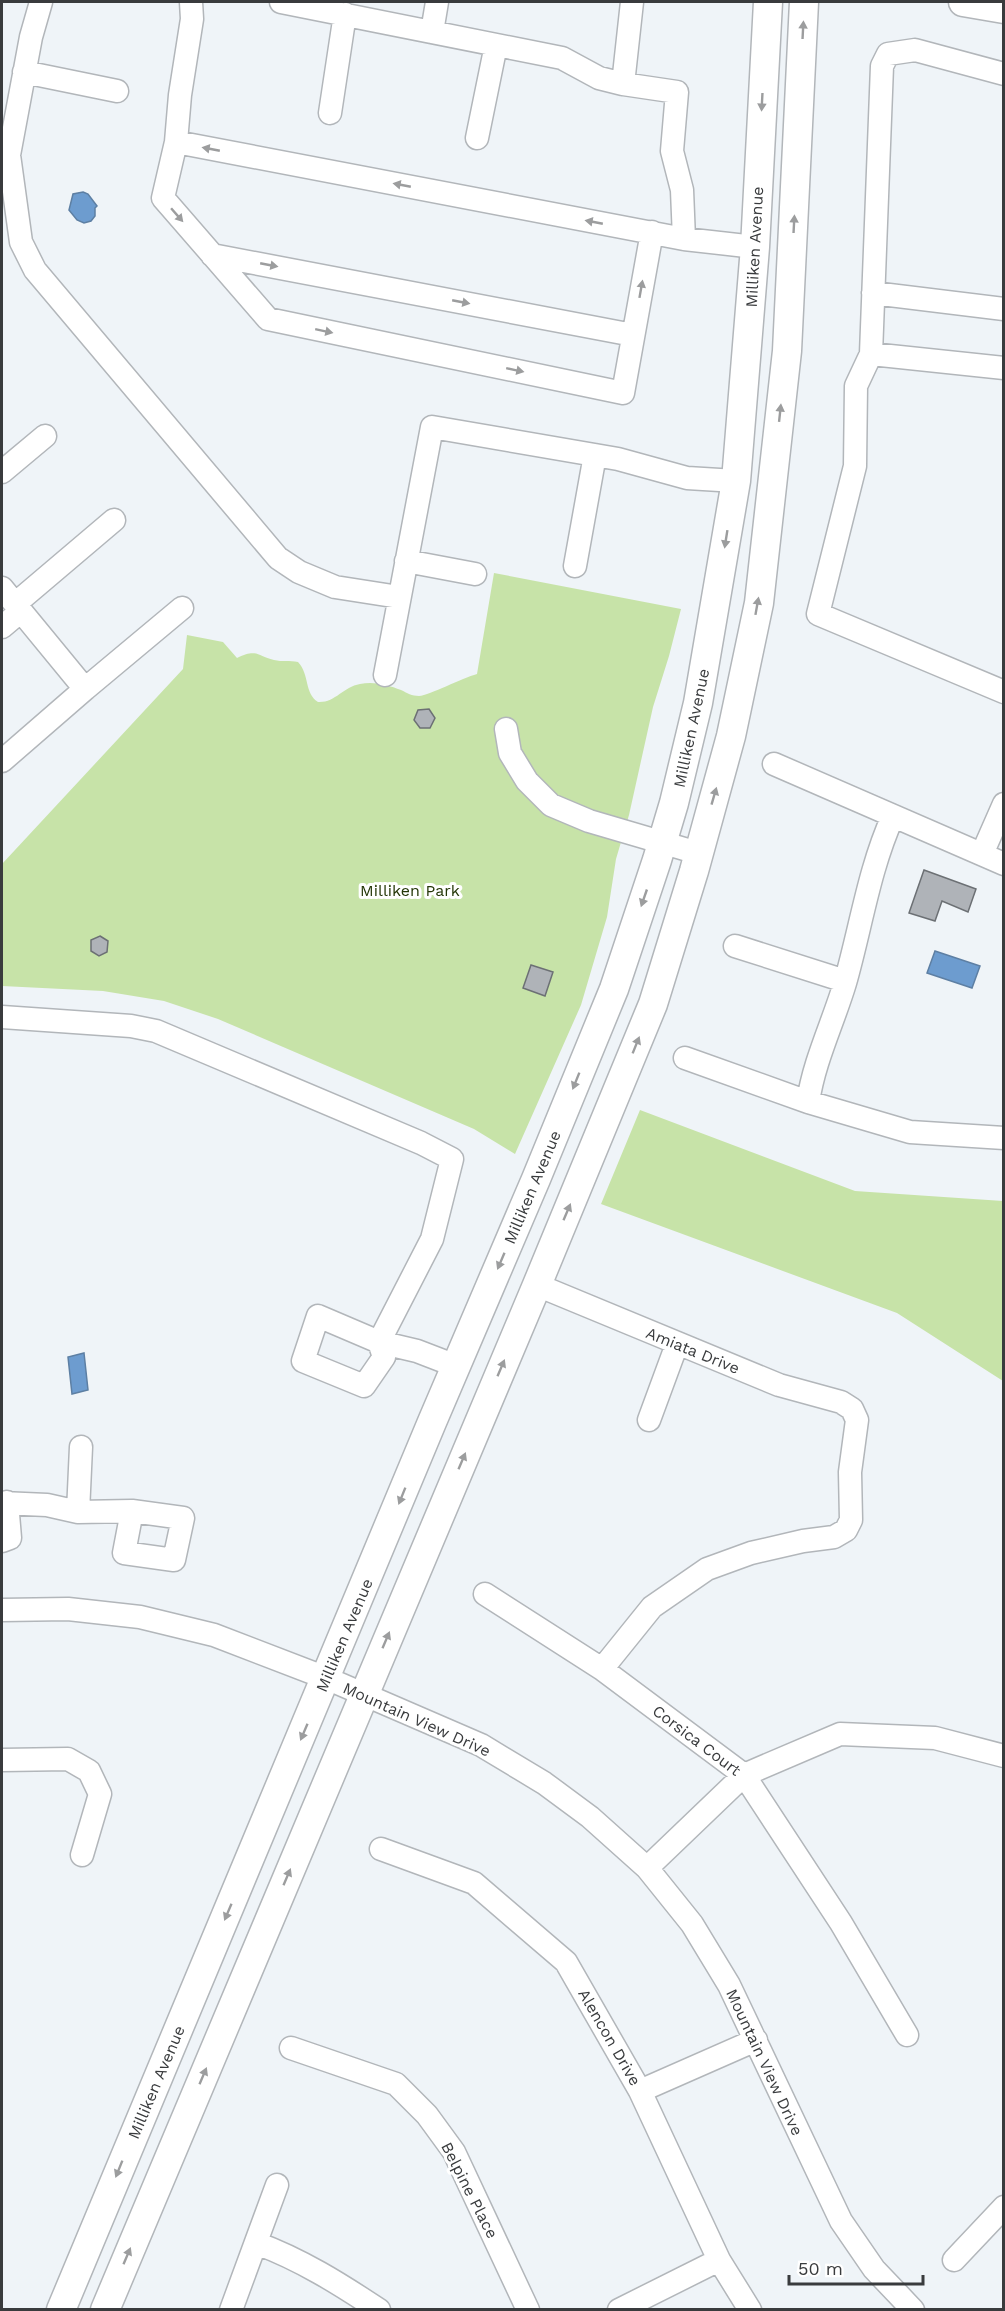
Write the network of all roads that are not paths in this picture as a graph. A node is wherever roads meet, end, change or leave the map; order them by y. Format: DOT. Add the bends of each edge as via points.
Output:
graph roads {
  1 [pos="42,2"];
  2 [pos="191,2"];
  3 [pos="282,2"];
  4 [pos="437,2"];
  5 [pos="632,2"];
  6 [pos="768,2"];
  7 [pos="804,2"];
  8 [pos="963,2"];
  9 [pos="1004,9"];
  10 [pos="345,14"];
  11 [pos="432,32"];
  12 [pos="496,45"];
  13 [pos="24,72"];
  14 [pos="1004,74"];
  15 [pos="623,84"];
  16 [pos="117,91"];
  17 [pos="330,113"];
  18 [pos="477,138"];
  19 [pos="176,142"];
  20 [pos="652,232"];
  21 [pos="684,238"];
  22 [pos="755,247"];
  23 [pos="212,255"];
  24 [pos="873,293"];
  25 [pos="1004,309"];
  26 [pos="633,335"];
  27 [pos="871,354"];
  28 [pos="1004,368"];
  29 [pos="45,436"];
  30 [pos="595,455"];
  31 [pos="2,472"];
  32 [pos="736,481"];
  33 [pos="114,520"];
  34 [pos="406,561"];
  35 [pos="574,566"];
  36 [pos="475,573"];
  37 [pos="399,597"];
  38 [pos="12,601"];
  39 [pos="182,608"];
  40 [pos="2,627"];
  41 [pos="385,675"];
  42 [pos="85,689"];
  43 [pos="1004,693"];
  44 [pos="506,729"];
  45 [pos="2,761"];
  46 [pos="774,764"];
  47 [pos="1004,804"];
  48 [pos="892,816"];
  49 [pos="662,843"];
  50 [pos="698,853"];
  51 [pos="982,854"];
  52 [pos="1004,864"];
  53 [pos="735,946"];
  54 [pos="846,981"];
  55 [pos="2,1017"];
  56 [pos="685,1058"];
  57 [pos="808,1102"];
  58 [pos="1004,1138"];
  59 [pos="537,1285"];
  60 [pos="677,1344"];
  61 [pos="456,1366"];
  62 [pos="649,1420"];
  63 [pos="81,1447"];
  64 [pos="4,1502"];
  65 [pos="132,1511"];
  66 [pos="78,1512"];
  67 [pos="2,1541"];
  68 [pos="485,1594"];
  69 [pos="2,1610"];
  70 [pos="602,1669"];
  71 [pos="326,1678"];
  72 [pos="363,1694"];
  73 [pos="1004,1756"];
  74 [pos="2,1760"];
  75 [pos="744,1775"];
  76 [pos="381,1849"];
  77 [pos="82,1855"];
  78 [pos="647,1868"];
  79 [pos="907,2035"];
  80 [pos="756,2040"];
  81 [pos="291,2048"];
  82 [pos="640,2091"];
  83 [pos="277,2185"];
  84 [pos="1004,2206"];
  85 [pos="256,2243"];
  86 [pos="719,2260"];
  87 [pos="954,2260"];
  88 [pos="61,2310"];
  89 [pos="105,2310"];
  90 [pos="231,2310"];
  91 [pos="379,2310"];
  92 [pos="528,2310"];
  93 [pos="619,2310"];
  94 [pos="750,2310"];
  95 [pos="913,2310"];
  1 -- 13 [label="street"];
  2 -- 19 [label="street"];
  3 -- 10 [label="street"];
  4 -- 11 [label="street"];
  5 -- 15 [label="street"];
  6 -- 22 [label="main road, Milliken Avenue, one-way"];
  50 -- 7 [label="main road, one-way" via="731,736 759,603 787,351"];
  8 -- 9 [label="main road"];
  10 -- 11 [label="street"];
  10 -- 17 [label="street"];
  11 -- 12 [label="street"];
  12 -- 15 [label="street" via="562,58 599,78"];
  12 -- 18 [label="street"];
  13 -- 16 [label="street"];
  13 -- 37 [label="street" via="9,155 21,242 35,270 278,558 335,587"];
  14 -- 24 [label="street" via="915,50 888,54 882,66"];
  15 -- 21 [label="street" via="677,92 672,151 682,190"];
  20 -- 19 [label="street, one-way"];
  19 -- 23 [label="street, one-way" via="163,198"];
  20 -- 21 [label="street"];
  26 -- 20 [label="street, one-way"];
  21 -- 22 [label="street"];
  22 -- 32 [label="main road, Milliken Avenue"];
  23 -- 26 [label="street, one-way"];
  23 -- 26 [label="street, one-way" via="268,319 623,393"];
  24 -- 25 [label="street"];
  24 -- 27 [label="street"];
  27 -- 28 [label="street"];
  27 -- 43 [label="street" via="856,386 855,466 818,614"];
  29 -- 31 [label="street"];
  30 -- 32 [label="street" via="687,478"];
  30 -- 34 [label="street" via="432,427"];
  30 -- 35 [label="street"];
  32 -- 49 [label="main road, Milliken Avenue, one-way" via="698,703"];
  33 -- 38 [label="street"];
  34 -- 36 [label="street"];
  34 -- 37 [label="street"];
  37 -- 41 [label="street"];
  38 -- 40 [label="street"];
  38 -- 42 [label="street"];
  39 -- 42 [label="street"];
  42 -- 45 [label="street"];
  44 -- 49 [label="street" via="510,753 527,781 551,805"];
  46 -- 48 [label="street"];
  47 -- 51 [label="street"];
  48 -- 51 [label="street"];
  48 -- 54 [label="street" via="880,843"];
  49 -- 50 [label="street"];
  49 -- 61 [label="main road, Milliken Avenue, one-way" via="614,989"];
  59 -- 50 [label="main road, one-way" via="653,1004"];
  51 -- 52 [label="street"];
  53 -- 54 [label="street"];
  54 -- 57 [label="street" via="811,1080"];
  55 -- 61 [label="street" via="156,1031 452,1159 432,1239 380,1342"];
  56 -- 57 [label="street"];
  57 -- 58 [label="street" via="910,1132"];
  59 -- 60 [label="street, Amiata Drive"];
  72 -- 59 [label="main road, one-way"];
  60 -- 62 [label="street"];
  60 -- 70 [label="street, Amiata Drive" via="852,1409 857,1420 850,1473 851,1521 846,1530 834,1537 751,1553 707,1569 652,1607"];
  61 -- 71 [label="main road, Milliken Avenue, one-way"];
  63 -- 66 [label="street"];
  64 -- 66 [label="street"];
  64 -- 67 [label="street" via="10,1538"];
  65 -- 66 [label="street"];
  68 -- 70 [label="street, Corsica Court"];
  69 -- 71 [label="street, Mountain View Drive" via="68,1609 140,1617 214,1635"];
  70 -- 75 [label="street, Corsica Court"];
  71 -- 72 [label="street, Mountain View Drive"];
  71 -- 88 [label="main road, Milliken Avenue, one-way"];
  72 -- 78 [label="street, Mountain View Drive" via="480,1745 544,1783 591,1817"];
  89 -- 72 [label="main road, one-way"];
  73 -- 75 [label="street" via="935,1738 840,1734"];
  74 -- 77 [label="street" via="68,1759 89,1772 100,1794"];
  75 -- 78 [label="street"];
  75 -- 79 [label="street, Corsica Court" via="841,1923"];
  76 -- 82 [label="street, Alencon Drive" via="474,1883 566,1962"];
  78 -- 80 [label="street, Mountain View Drive" via="692,1924"];
  80 -- 82 [label="street"];
  80 -- 95 [label="street, Mountain View Drive" via="841,2221 874,2269"];
  81 -- 92 [label="street, Belpine Place" via="396,2084 427,2115 454,2152"];
  82 -- 86 [label="street, Alencon Drive"];
  83 -- 85 [label="street"];
  84 -- 87 [label="street"];
  85 -- 90 [label="street"];
  85 -- 91 [label="street" via="323,2275"];
  86 -- 93 [label="street"];
  86 -- 94 [label="street, Alencon Drive"];
}
